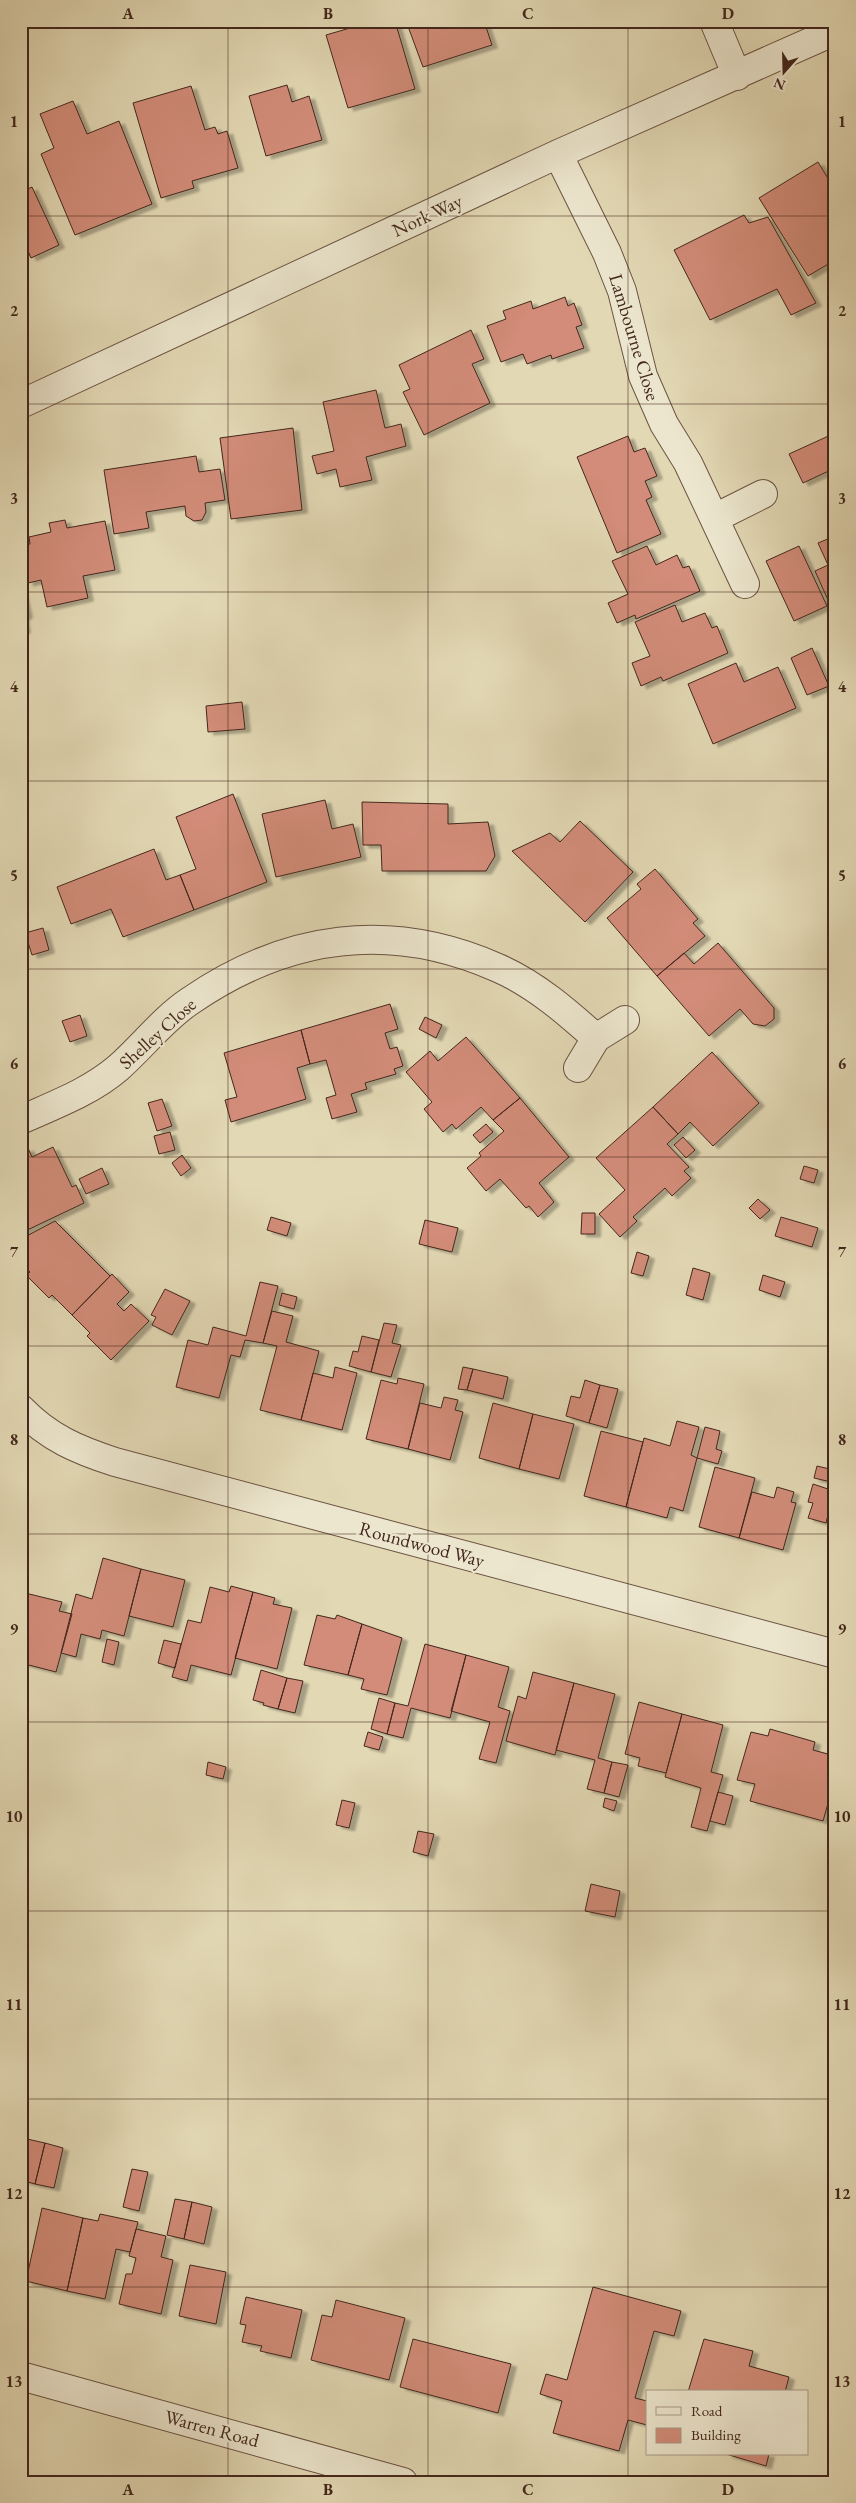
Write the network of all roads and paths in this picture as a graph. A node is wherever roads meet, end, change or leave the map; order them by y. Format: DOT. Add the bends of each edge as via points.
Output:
graph roads {
  1 [pos="714,21"];
  2 [pos="835,31"];
  3 [pos="736,76"];
  4 [pos="558,154"];
  5 [pos="21,404"];
  6 [pos="763,494"];
  7 [pos="715,518"];
  8 [pos="745,584"];
  9 [pos="625,1020"];
  10 [pos="596,1038"];
  11 [pos="578,1068"];
  12 [pos="21,1120"];
  13 [pos="21,1409"];
  14 [pos="835,1654"];
  15 [pos="21,2376"];
  16 [pos="320,2470"];
  17 [pos="403,2482"];
  1 -- 3 [label="street"];
  2 -- 3 [label="street, Nork Way"];
  3 -- 4 [label="street, Nork Way"];
  4 -- 5 [label="street, Nork Way"];
  4 -- 7 [label="street, Lambourne Close" via="622,291 646,384"];
  6 -- 7 [label="street"];
  7 -- 8 [label="street, Lambourne Close"];
  9 -- 10 [label="street"];
  10 -- 11 [label="street"];
  10 -- 12 [label="street, Shelley Close" via="557,1004 499,968 442,947 373,938 307,946 246,968 188,1002 117,1070 85,1091"];
  13 -- 14 [label="street, Roundwood Way" via="34,1423 77,1450 116,1462"];
  15 -- 16 [label="street, Warren Road"];
  16 -- 17 [label="street, Warren Road"];
}
